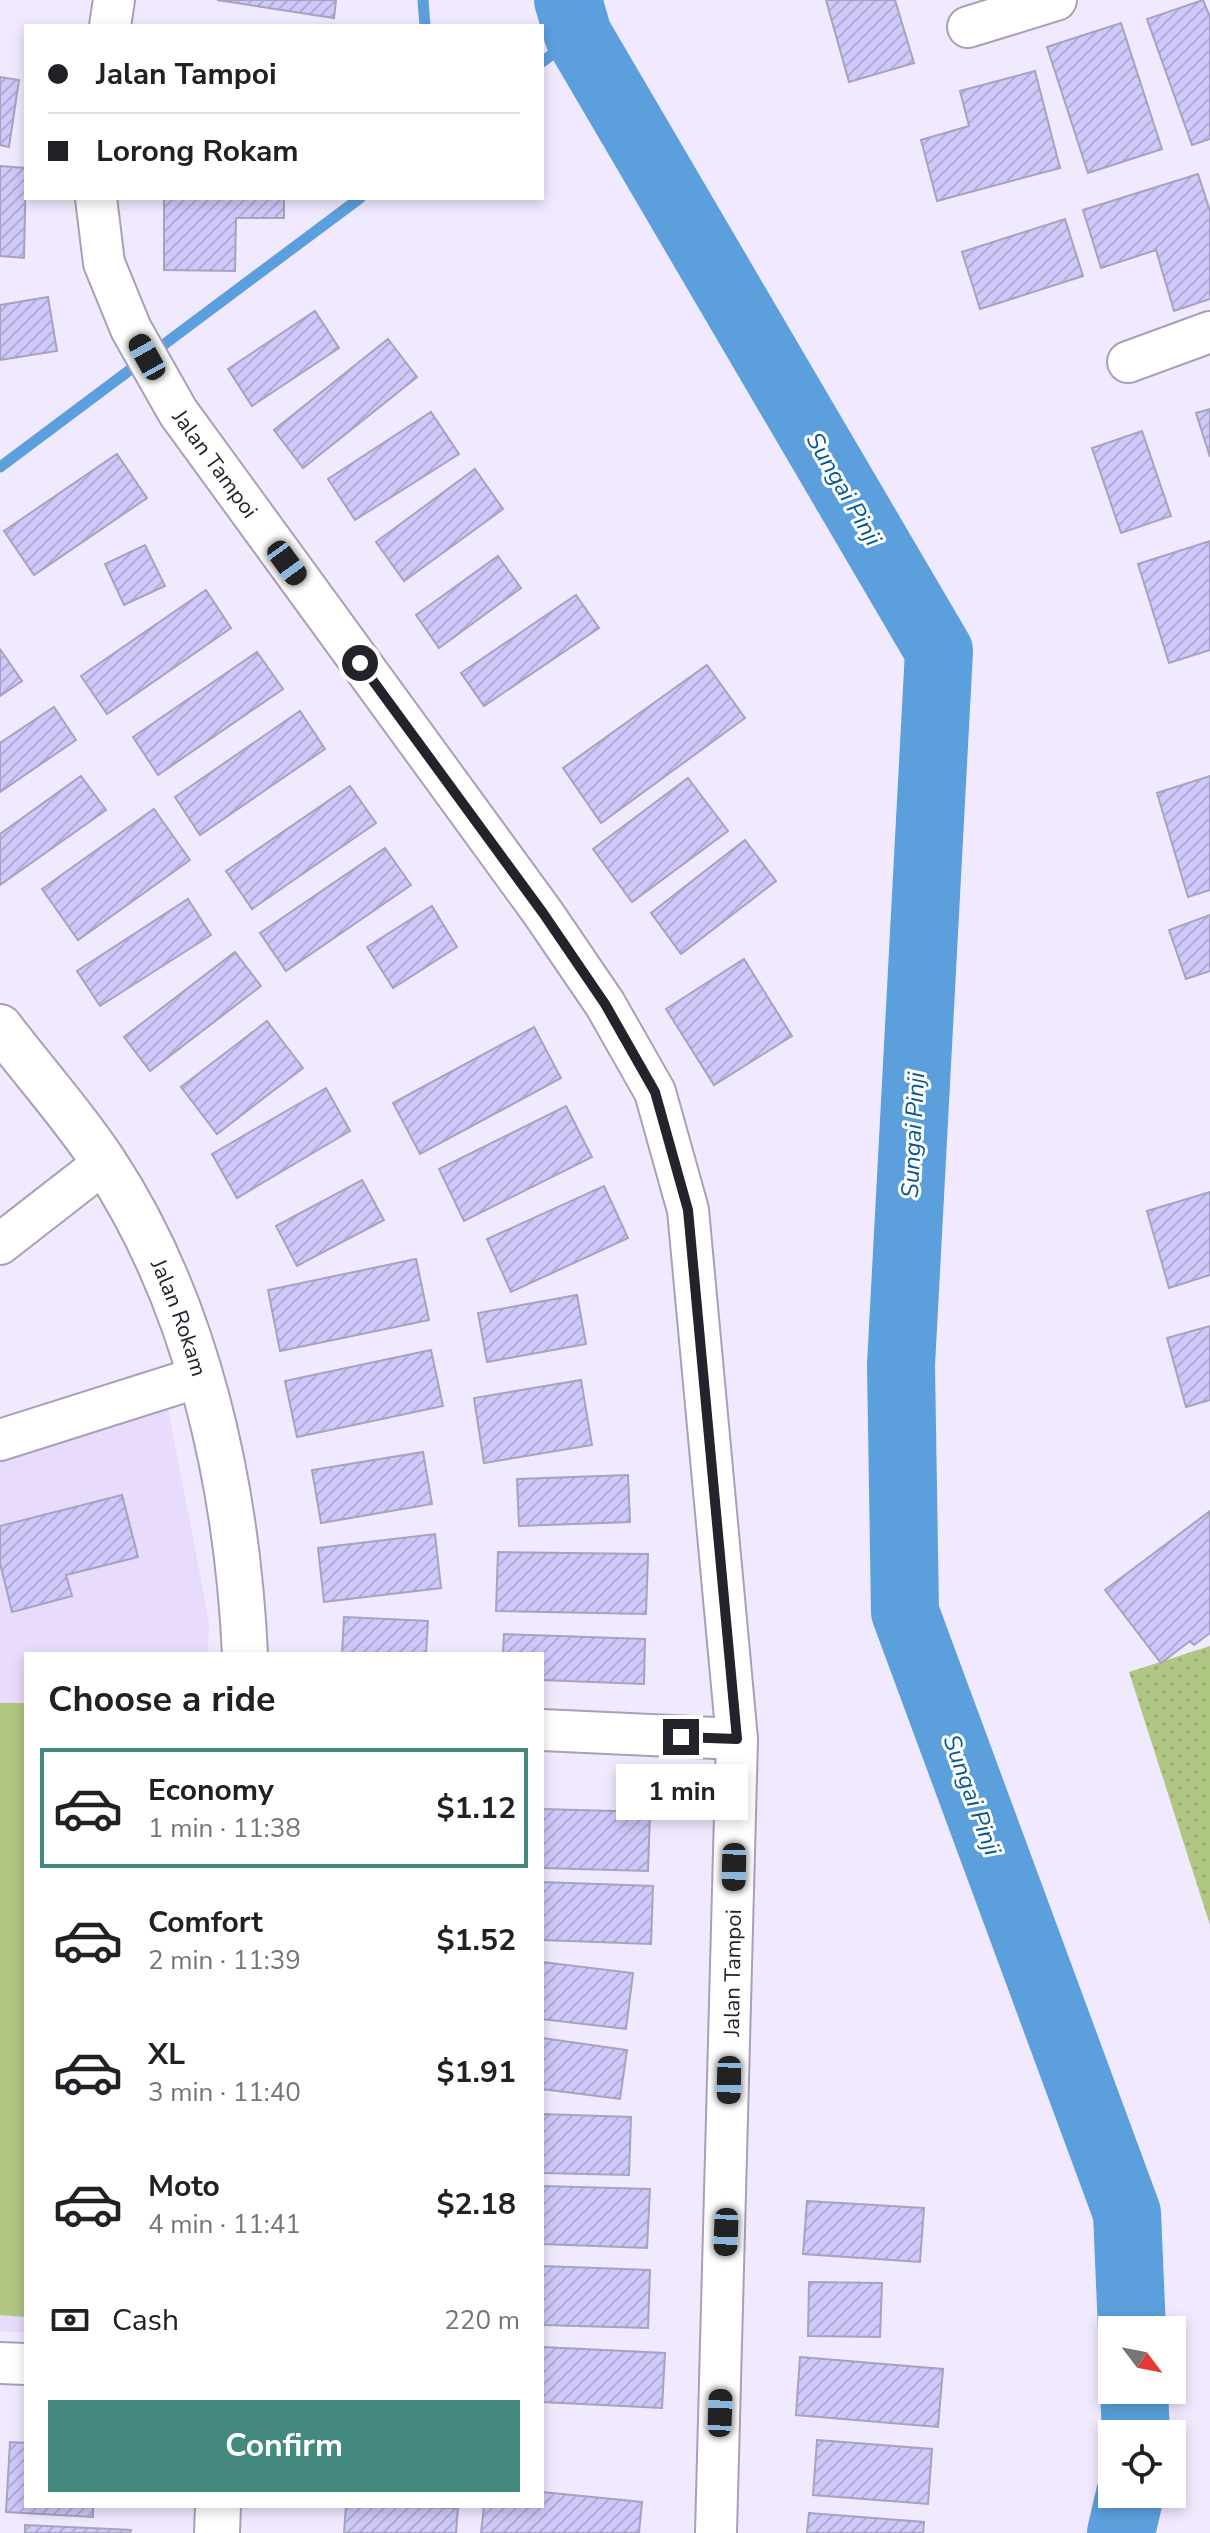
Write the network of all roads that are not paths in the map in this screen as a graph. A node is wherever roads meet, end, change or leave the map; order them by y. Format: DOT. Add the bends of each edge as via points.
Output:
graph roads {
  1 [pos="114,0"];
  2 [pos="1056,0"];
  3 [pos="110,24"];
  4 [pos="968,27"];
  5 [pos="96,200"];
  6 [pos="1210,332"];
  7 [pos="1128,362"];
  8 [pos="0,1027"];
  9 [pos="104,1163"];
  10 [pos="0,1244"];
  11 [pos="199,1377"];
  12 [pos="0,1440"];
  13 [pos="245,1652"];
  14 [pos="544,1730"];
  15 [pos="737,1739"];
  16 [pos="0,2363"];
  17 [pos="24,2364"];
  18 [pos="218,2508"];
  19 [pos="217,2533"];
  20 [pos="716,2533"];
  1 -- 3 [label="street"];
  2 -- 4 [label="street"];
  5 -- 15 [label="street, Jalan Tampoi" via="104,263 131,329 178,412 543,913 605,1004 655,1092 688,1210"];
  6 -- 7 [label="street"];
  8 -- 9 [label="main road, Jalan Rokam"];
  9 -- 10 [label="street"];
  9 -- 11 [label="main road, Jalan Rokam" via="155,1254"];
  11 -- 12 [label="street"];
  11 -- 13 [label="main road, Jalan Rokam" via="231,1521"];
  14 -- 15 [label="street"];
  15 -- 20 [label="street, Jalan Tampoi"];
  16 -- 17 [label="street"];
  18 -- 19 [label="main road"];
}
